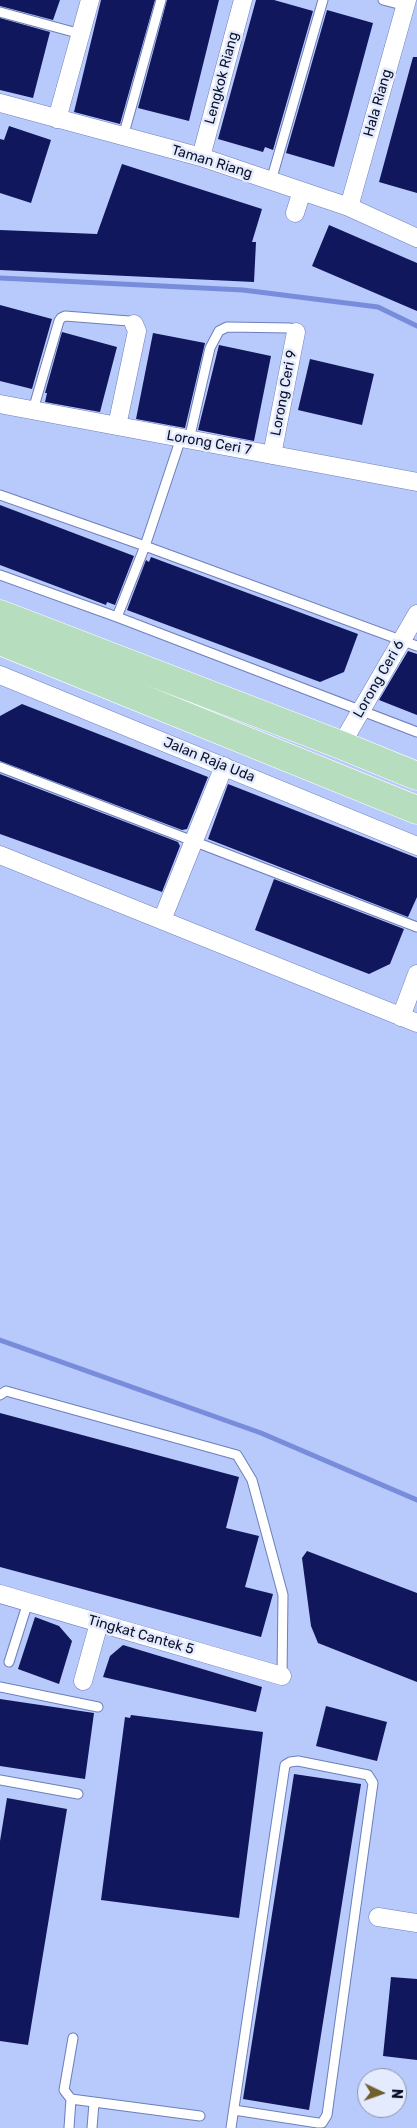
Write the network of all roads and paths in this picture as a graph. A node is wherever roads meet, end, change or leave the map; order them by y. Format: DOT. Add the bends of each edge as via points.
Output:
graph roads {
  1 [pos="90,0"];
  2 [pos="161,0"];
  3 [pos="243,0"];
  4 [pos="323,0"];
  5 [pos="383,0"];
  6 [pos="406,3"];
  7 [pos="0,12"];
  8 [pos="80,34"];
  9 [pos="0,103"];
  10 [pos="57,119"];
  11 [pos="123,137"];
  12 [pos="201,157"];
  13 [pos="271,181"];
  14 [pos="302,191"];
  15 [pos="350,207"];
  16 [pos="295,213"];
  17 [pos="417,238"];
  18 [pos="134,324"];
  19 [pos="296,332"];
  20 [pos="0,404"];
  21 [pos="33,410"];
  22 [pos="117,426"];
  23 [pos="185,439"];
  24 [pos="272,455"];
  25 [pos="417,482"];
  26 [pos="0,495"];
  27 [pos="145,546"];
  28 [pos="0,575"];
  29 [pos="0,614"];
  30 [pos="417,614"];
  31 [pos="117,617"];
  32 [pos="0,641"];
  33 [pos="409,643"];
  34 [pos="0,675"];
  35 [pos="361,709"];
  36 [pos="417,732"];
  37 [pos="341,745"];
  38 [pos="224,766"];
  39 [pos="0,767"];
  40 [pos="417,776"];
  41 [pos="417,810"];
  42 [pos="193,841"];
  43 [pos="417,846"];
  44 [pos="0,854"];
  45 [pos="162,920"];
  46 [pos="417,927"];
  47 [pos="417,974"];
  48 [pos="409,1020"];
  49 [pos="0,1395"];
  50 [pos="0,1594"];
  51 [pos="28,1602"];
  52 [pos="99,1623"];
  53 [pos="8,1662"];
  54 [pos="282,1676"];
  55 [pos="83,1681"];
  56 [pos="0,1687"];
  57 [pos="98,1707"];
  58 [pos="0,1780"];
  59 [pos="78,1794"];
  60 [pos="378,1917"];
  61 [pos="417,1922"];
  62 [pos="73,2038"];
  63 [pos="71,2099"];
  64 [pos="94,2103"];
  65 [pos="234,2110"];
  66 [pos="200,2116"];
  67 [pos="68,2128"];
  68 [pos="92,2128"];
  69 [pos="231,2128"];
  1 -- 8 [label="street"];
  2 -- 11 [label="lane"];
  3 -- 12 [label="street, Lengkok Riang"];
  4 -- 13 [label="lane"];
  5 -- 6 [label="lane"];
  6 -- 15 [label="street, Hala Riang"];
  7 -- 8 [label="lane"];
  8 -- 10 [label="street"];
  9 -- 10 [label="street, Taman Riang"];
  10 -- 11 [label="street, Taman Riang"];
  11 -- 12 [label="street, Taman Riang"];
  12 -- 13 [label="street, Taman Riang"];
  13 -- 14 [label="street, Taman Riang"];
  14 -- 15 [label="street, Taman Riang"];
  14 -- 16 [label="street"];
  15 -- 17 [label="street, Taman Riang"];
  18 -- 21 [label="lane" via="129,321 61,318"];
  18 -- 22 [label="street" via="137,331"];
  19 -- 23 [label="lane" via="290,328 227,327 219,331 210,348"];
  19 -- 24 [label="street, Lorong Ceri 9"];
  20 -- 21 [label="street, Lorong Ceri 7"];
  21 -- 22 [label="street, Lorong Ceri 7"];
  22 -- 23 [label="street, Lorong Ceri 7"];
  23 -- 24 [label="street, Lorong Ceri 7"];
  23 -- 27 [label="lane"];
  24 -- 25 [label="street, Lorong Ceri 7"];
  26 -- 27 [label="lane"];
  27 -- 31 [label="lane"];
  27 -- 33 [label="lane"];
  28 -- 31 [label="lane"];
  29 -- 37 [label="main road"];
  30 -- 33 [label="street, Lorong Ceri 6"];
  31 -- 35 [label="lane"];
  32 -- 41 [label="main road"];
  33 -- 35 [label="street, Lorong Ceri 6"];
  34 -- 38 [label="street, Jalan Raja Uda"];
  35 -- 36 [label="lane"];
  35 -- 37 [label="street, Lorong Ceri 6"];
  37 -- 40 [label="main road"];
  38 -- 42 [label="street"];
  38 -- 43 [label="street, Jalan Raja Uda"];
  39 -- 42 [label="lane"];
  42 -- 45 [label="street"];
  42 -- 46 [label="lane"];
  44 -- 45 [label="street"];
  45 -- 48 [label="street"];
  47 -- 48 [label="street"];
  49 -- 54 [label="lane" via="6,1391 237,1455 252,1480 283,1595"];
  50 -- 51 [label="street, Tingkat Cantek 5"];
  51 -- 52 [label="street, Tingkat Cantek 5"];
  51 -- 53 [label="lane"];
  52 -- 54 [label="street, Tingkat Cantek 5"];
  52 -- 55 [label="street"];
  56 -- 57 [label="lane"];
  58 -- 59 [label="lane"];
  60 -- 61 [label="street"];
  62 -- 63 [label="lane" via="64,2090"];
  63 -- 64 [label="lane"];
  63 -- 67 [label="lane"];
  64 -- 66 [label="lane"];
  64 -- 68 [label="lane"];
  65 -- 65 [label="lane" via="285,1765 298,1762 368,1775 373,1783 326,2116 322,2123 318,2123"];
  65 -- 69 [label="lane"];
}
